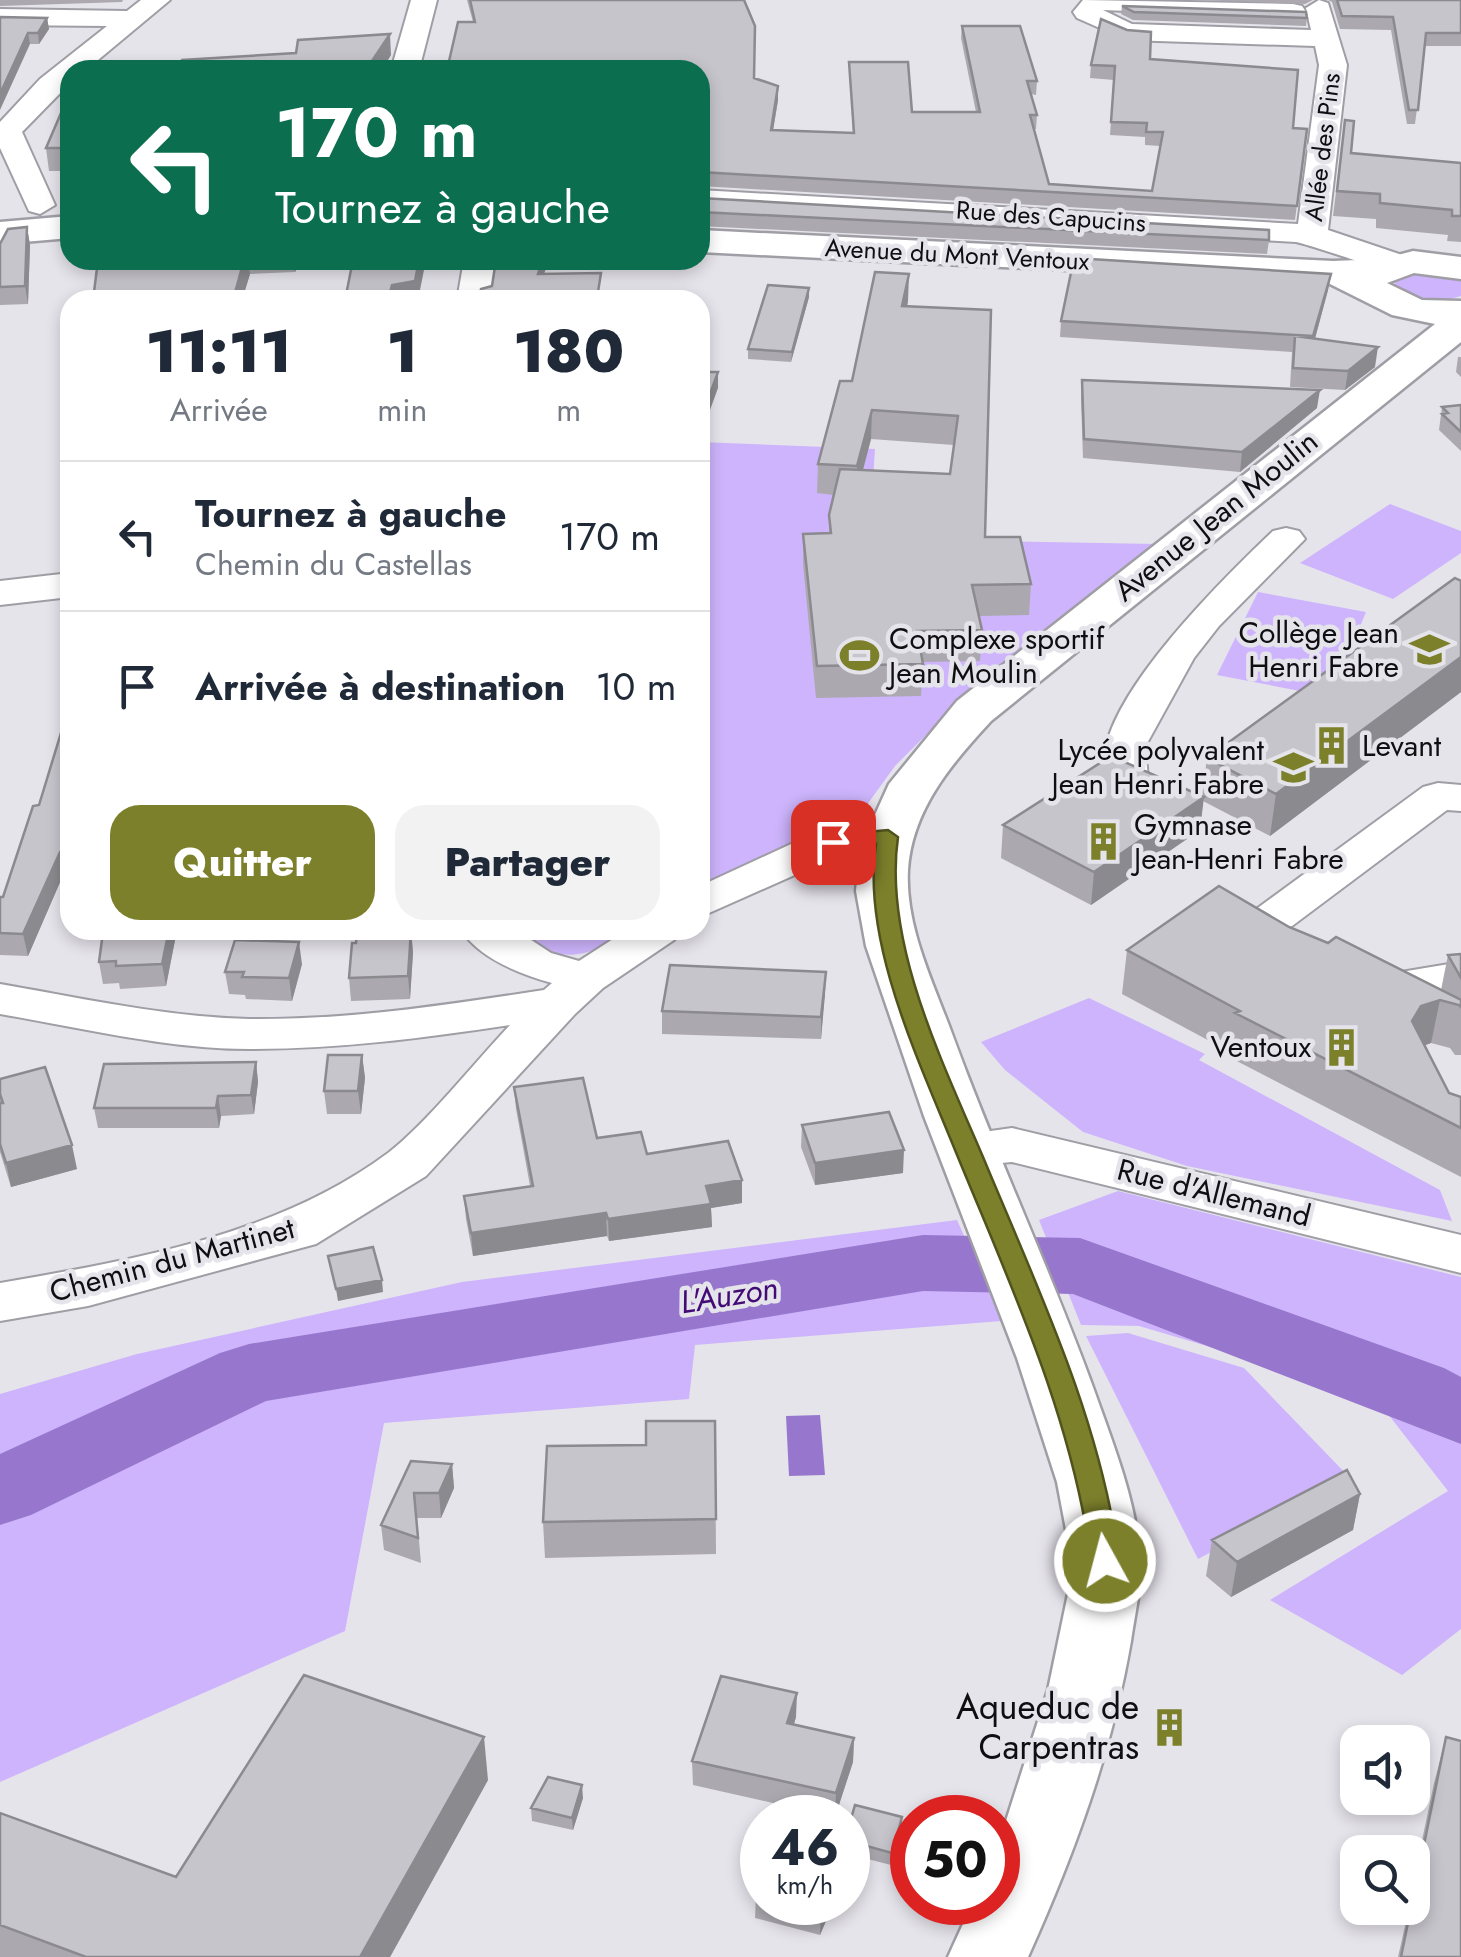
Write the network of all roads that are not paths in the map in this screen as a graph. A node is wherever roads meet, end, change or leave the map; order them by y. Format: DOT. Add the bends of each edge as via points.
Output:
graph roads {
  1 [pos="157,0"];
  2 [pos="424,0"];
  3 [pos="1305,6"];
  4 [pos="0,16"];
  5 [pos="132,20"];
  6 [pos="1328,38"];
  7 [pos="82,60"];
  8 [pos="407,60"];
  9 [pos="60,78"];
  10 [pos="7,122"];
  11 [pos="710,198"];
  12 [pos="55,207"];
  13 [pos="0,208"];
  14 [pos="60,228"];
  15 [pos="0,233"];
  16 [pos="1312,235"];
  17 [pos="710,241"];
  18 [pos="1461,268"];
  19 [pos="1369,272"];
  20 [pos="1461,315"];
  21 [pos="1419,332"];
  22 [pos="1286,539"];
  23 [pos="60,586"];
  24 [pos="0,594"];
  25 [pos="1126,778"];
  26 [pos="1453,790"];
  27 [pos="888,837"];
  28 [pos="1461,839"];
  29 [pos="710,897"];
  30 [pos="1260,928"];
  31 [pos="499,940"];
  32 [pos="644,940"];
  33 [pos="1461,977"];
  34 [pos="1400,984"];
  35 [pos="572,990"];
  36 [pos="0,1000"];
  37 [pos="966,1148"];
  38 [pos="1461,1254"];
  39 [pos="0,1302"];
  40 [pos="988,1957"];
  1 -- 5 [label="street"];
  2 -- 8 [label="street"];
  3 -- 6 [label="street, Allée des Pins"];
  3 -- 6 [label="street" via="1107,2 1086,12 1126,32"];
  4 -- 5 [label="street"];
  5 -- 7 [label="street"];
  6 -- 16 [label="street, Allée des Pins" via="1334,66"];
  9 -- 10 [label="street"];
  10 -- 12 [label="street"];
  11 -- 16 [label="street, Rue des Capucins"];
  12 -- 13 [label="street"];
  14 -- 15 [label="main road"];
  16 -- 19 [label="street, Rue des Capucins" via="1372,252"];
  17 -- 19 [label="main road, Avenue du Mont Ventoux"];
  18 -- 19 [label="main road, Avenue du Mont Ventoux"];
  19 -- 21 [label="main road"];
  20 -- 21 [label="main road, Avenue Jean Moulin"];
  21 -- 27 [label="main road, Avenue Jean Moulin" via="974,711 922,772"];
  22 -- 25 [label="street" via="1176,655 1124,747"];
  23 -- 24 [label="street"];
  26 -- 28 [label="street"];
  26 -- 30 [label="street"];
  27 -- 29 [label="street" via="833,842"];
  27 -- 37 [label="main road, Avenue Jean Moulin" via="882,874 886,916"];
  31 -- 35 [label="street"];
  32 -- 35 [label="street"];
  33 -- 34 [label="street"];
  35 -- 36 [label="street" via="392,1028 248,1034"];
  35 -- 39 [label="street, Chemin du Martinet" via="408,1164 297,1231"];
  37 -- 38 [label="street, Rue d'Allemand" via="1030,1149"];
  37 -- 40 [label="main road, Avenue Jean Moulin" via="1041,1328 1097,1498 1104,1588 1064,1776"];
}
